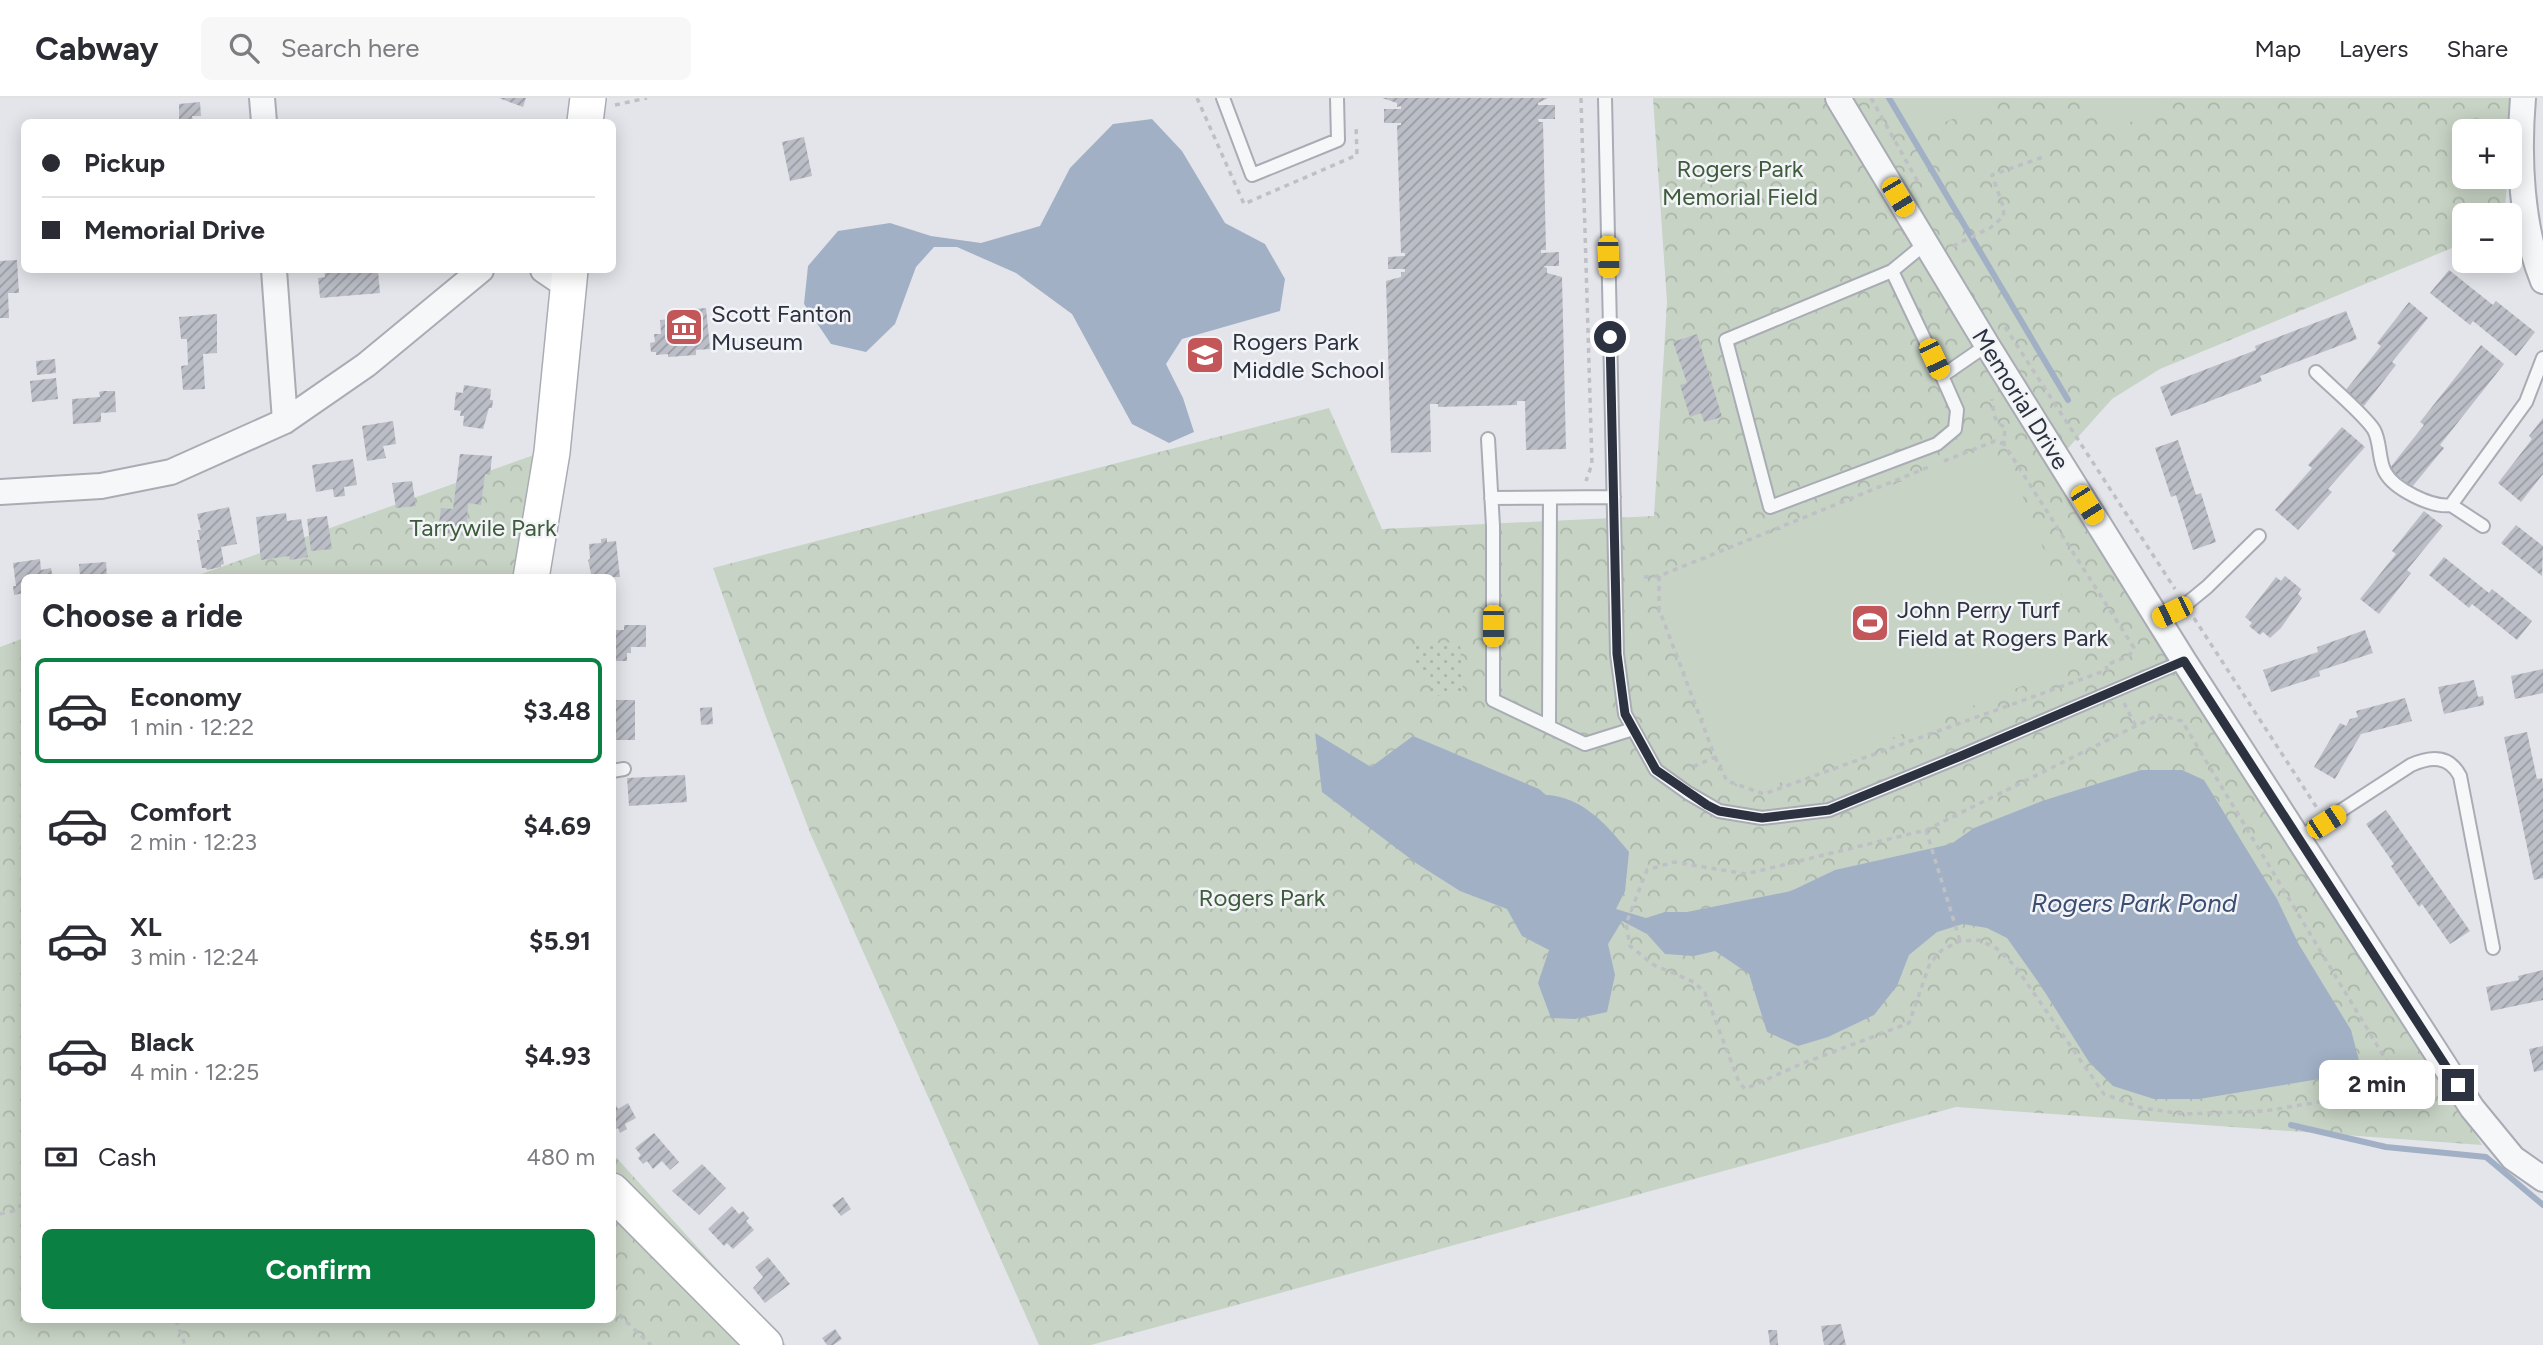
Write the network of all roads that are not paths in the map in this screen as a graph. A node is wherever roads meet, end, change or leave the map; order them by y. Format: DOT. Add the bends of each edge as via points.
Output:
graph roads {
  1 [pos="262,98"];
  2 [pos="1223,98"];
  3 [pos="1337,98"];
  4 [pos="1605,98"];
  5 [pos="1838,98"];
  6 [pos="2524,98"];
  7 [pos="264,119"];
  8 [pos="1926,243"];
  9 [pos="1892,271"];
  10 [pos="274,273"];
  11 [pos="477,273"];
  12 [pos="560,275"];
  13 [pos="2543,281"];
  14 [pos="1987,345"];
  15 [pos="2543,358"];
  16 [pos="2316,372"];
  17 [pos="1942,376"];
  18 [pos="285,421"];
  19 [pos="1488,439"];
  20 [pos="0,492"];
  21 [pos="1614,496"];
  22 [pos="1491,498"];
  23 [pos="1550,498"];
  24 [pos="2451,505"];
  25 [pos="2483,526"];
  26 [pos="2259,536"];
  27 [pos="532,574"];
  28 [pos="2158,618"];
  29 [pos="2184,661"];
  30 [pos="1549,727"];
  31 [pos="1633,729"];
  32 [pos="2299,838"];
  33 [pos="2493,948"];
  34 [pos="2543,1179"];
  35 [pos="616,1195"];
  36 [pos="765,1345"];
  1 -- 7 [label="street"];
  2 -- 3 [label="lane" via="1252,175 1338,140"];
  4 -- 21 [label="lane"];
  5 -- 8 [label="street, Memorial Drive"];
  6 -- 13 [label="street" via="2525,206 2532,254"];
  8 -- 9 [label="lane"];
  8 -- 14 [label="street, Memorial Drive"];
  9 -- 17 [label="lane"];
  9 -- 17 [label="lane" via="1726,340 1770,507 1937,444 1955,429 1957,410"];
  10 -- 18 [label="street"];
  11 -- 18 [label="street" via="366,365"];
  12 -- 27 [label="street" via="552,452"];
  14 -- 17 [label="lane"];
  14 -- 28 [label="street, Memorial Drive"];
  15 -- 24 [label="lane" via="2526,402"];
  16 -- 24 [label="lane" via="2373,429 2390,479 2430,503"];
  18 -- 20 [label="street" via="171,472 102,486"];
  19 -- 22 [label="lane"];
  21 -- 23 [label="lane"];
  21 -- 31 [label="lane" via="1617,654 1625,714"];
  22 -- 23 [label="lane"];
  22 -- 30 [label="lane" via="1493,700"];
  23 -- 30 [label="lane"];
  24 -- 25 [label="lane"];
  26 -- 28 [label="lane" via="2185,605"];
  28 -- 29 [label="street, Memorial Drive"];
  29 -- 31 [label="lane" via="1829,810 1762,818 1719,811 1656,770"];
  29 -- 32 [label="street, Memorial Drive"];
  30 -- 31 [label="lane" via="1585,744"];
  32 -- 33 [label="lane" via="2426,758 2441,758 2455,766 2460,776"];
  32 -- 34 [label="street, Memorial Drive" via="2472,1108 2513,1158"];
  35 -- 36 [label="street"];
}
